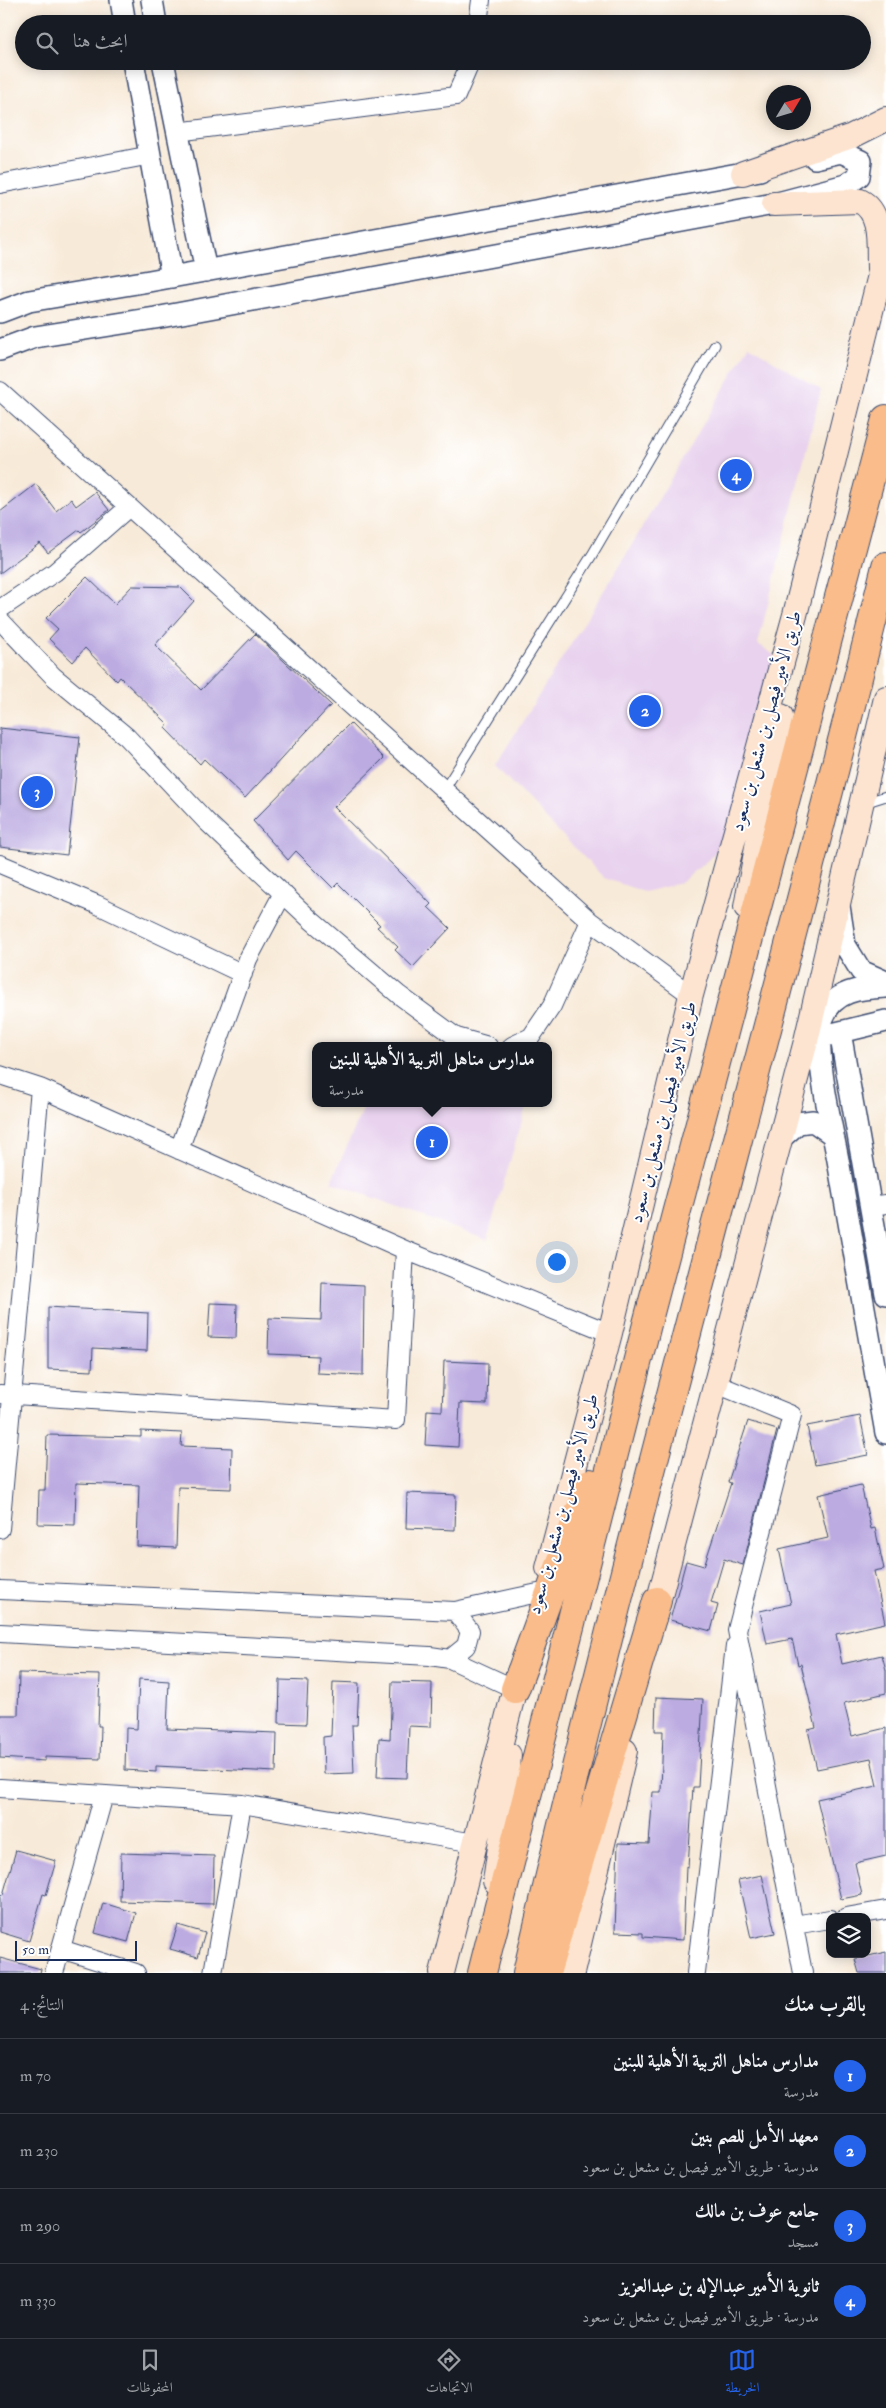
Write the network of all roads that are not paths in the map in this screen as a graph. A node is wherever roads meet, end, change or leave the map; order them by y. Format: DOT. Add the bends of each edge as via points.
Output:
graph roads {
  1 [pos="121,0"];
  2 [pos="152,0"];
  3 [pos="481,0"];
  4 [pos="124,15"];
  5 [pos="154,15"];
  6 [pos="479,15"];
  7 [pos="134,70"];
  8 [pos="165,70"];
  9 [pos="467,70"];
  10 [pos="886,119"];
  11 [pos="177,132"];
  12 [pos="151,155"];
  13 [pos="743,173"];
  14 [pos="0,184"];
  15 [pos="774,204"];
  16 [pos="886,252"];
  17 [pos="206,271"];
  18 [pos="172,277"];
  19 [pos="879,278"];
  20 [pos="0,312"];
  21 [pos="715,344"];
  22 [pos="0,350"];
  23 [pos="0,391"];
  24 [pos="886,419"];
  25 [pos="129,507"];
  26 [pos="886,566"];
  27 [pos="0,609"];
  28 [pos="795,615"];
  29 [pos="0,620"];
  30 [pos="886,643"];
  31 [pos="886,698"];
  32 [pos="444,790"];
  33 [pos="886,796"];
  34 [pos="862,803"];
  35 [pos="0,864"];
  36 [pos="282,893"];
  37 [pos="838,903"];
  38 [pos="590,921"];
  39 [pos="243,974"];
  40 [pos="886,982"];
  41 [pos="886,987"];
  42 [pos="691,995"];
  43 [pos="730,1009"];
  44 [pos="773,1012"];
  45 [pos="886,1021"];
  46 [pos="840,1032"];
  47 [pos="812,1039"];
  48 [pos="474,1042"];
  49 [pos="520,1042"];
  50 [pos="0,1075"];
  51 [pos="40,1088"];
  52 [pos="833,1134"];
  53 [pos="780,1139"];
  54 [pos="179,1150"];
  55 [pos="878,1205"];
  56 [pos="405,1250"];
  57 [pos="886,1294"];
  58 [pos="647,1324"];
  59 [pos="610,1333"];
  60 [pos="714,1383"];
  61 [pos="6,1395"];
  62 [pos="886,1433"];
  63 [pos="0,1529"];
  64 [pos="0,1590"];
  65 [pos="538,1593"];
  66 [pos="657,1601"];
  67 [pos="455,1610"];
  68 [pos="737,1630"];
  69 [pos="0,1634"];
  70 [pos="450,1659"];
  71 [pos="515,1689"];
  72 [pos="0,1788"];
  73 [pos="104,1795"];
  74 [pos="242,1804"];
  75 [pos="475,1843"];
  76 [pos="886,1910"];
  77 [pos="869,1913"];
  78 [pos="826,1921"];
  79 [pos="794,1925"];
  80 [pos="61,1950"];
  81 [pos="54,1973"];
  82 [pos="136,1973"];
  83 [pos="213,1973"];
  84 [pos="442,1973"];
  85 [pos="473,1973"];
  86 [pos="482,1973"];
  87 [pos="527,1973"];
  88 [pos="546,1973"];
  89 [pos="572,1973"];
  90 [pos="696,1973"];
  91 [pos="803,1973"];
  1 -- 4 [label="street"];
  2 -- 5 [label="street"];
  3 -- 6 [label="street"];
  7 -- 12 [label="street"];
  8 -- 11 [label="street"];
  9 -- 11 [label="street" via="456,96"];
  10 -- 13 [label="main road" via="852,136"];
  11 -- 17 [label="street"];
  12 -- 14 [label="street"];
  12 -- 18 [label="street"];
  13 -- 15 [label="street" via="841,152 860,161 859,176 846,185"];
  13 -- 17 [label="street"];
  15 -- 19 [label="main road" via="860,201 868,205 876,217"];
  15 -- 22 [label="street" via="35,338"];
  16 -- 19 [label="main road, طريق الأمير فيصل بن مشعل بن سعود"];
  17 -- 18 [label="street"];
  18 -- 20 [label="street" via="29,301"];
  19 -- 28 [label="main road, طريق الأمير فيصل بن مشعل بن سعود"];
  21 -- 32 [label="lane" via="592,555"];
  23 -- 25 [label="street"];
  24 -- 43 [label="main road, طريق الأمير فيصل بن مشعل بن سعود"];
  25 -- 27 [label="street" via="55,572"];
  25 -- 32 [label="street"];
  26 -- 44 [label="main road"];
  28 -- 42 [label="main road, طريق الأمير فيصل بن مشعل بن سعود"];
  28 -- 43 [label="main road" via="774,759"];
  29 -- 36 [label="street" via="53,676 127,737 206,822"];
  30 -- 44 [label="main road" via="815,901"];
  31 -- 34 [label="main road"];
  32 -- 38 [label="street"];
  33 -- 34 [label="lane"];
  34 -- 37 [label="main road"];
  35 -- 39 [label="street" via="96,904"];
  36 -- 39 [label="street"];
  36 -- 48 [label="street" via="406,1000 456,1037"];
  37 -- 40 [label="street" via="845,945 861,971"];
  37 -- 47 [label="main road"];
  38 -- 42 [label="street"];
  38 -- 49 [label="street" via="552,1006 531,1037"];
  39 -- 54 [label="street"];
  41 -- 47 [label="street" via="856,989 834,1001"];
  42 -- 59 [label="main road, طريق الأمير فيصل بن مشعل بن سعود"];
  43 -- 58 [label="main road, طريق الأمير فيصل بن مشعل بن سعود"];
  44 -- 87 [label="main road" via="570,1786"];
  45 -- 46 [label="street"];
  46 -- 47 [label="street"];
  46 -- 55 [label="street"];
  47 -- 52 [label="street"];
  47 -- 53 [label="main road"];
  50 -- 51 [label="street"];
  51 -- 54 [label="street"];
  51 -- 61 [label="street"];
  52 -- 53 [label="street" via="813,1121 798,1123"];
  52 -- 62 [label="street"];
  53 -- 60 [label="main road"];
  54 -- 56 [label="street"];
  55 -- 57 [label="street"];
  56 -- 59 [label="street"];
  56 -- 61 [label="street" via="396,1420"];
  58 -- 71 [label="main road"];
  58 -- 86 [label="main road, طريق الأمير فيصل بن مشعل بن سعود"];
  59 -- 65 [label="main road, طريق الأمير فيصل بن مشعل بن سعود" via="546,1576"];
  60 -- 66 [label="main road"];
  60 -- 68 [label="street" via="792,1415"];
  61 -- 63 [label="street"];
  64 -- 67 [label="street"];
  65 -- 67 [label="street"];
  65 -- 71 [label="main road, طريق الأمير فيصل بن مشعل بن سعود"];
  66 -- 88 [label="main road"];
  66 -- 89 [label="main road" via="646,1662"];
  67 -- 70 [label="street" via="470,1631 466,1646"];
  68 -- 79 [label="street"];
  68 -- 90 [label="street"];
  69 -- 70 [label="street"];
  70 -- 71 [label="street"];
  71 -- 75 [label="main road, طريق الأمير فيصل بن مشعل بن سعود"];
  71 -- 85 [label="main road" via="505,1813 491,1904"];
  72 -- 73 [label="street"];
  73 -- 74 [label="street"];
  73 -- 80 [label="street"];
  74 -- 75 [label="street"];
  74 -- 83 [label="street"];
  75 -- 84 [label="main road, طريق الأمير فيصل بن مشعل بن سعود"];
  76 -- 77 [label="street"];
  78 -- 79 [label="street"];
  79 -- 91 [label="street"];
  80 -- 81 [label="street"];
  80 -- 82 [label="street"];
}
